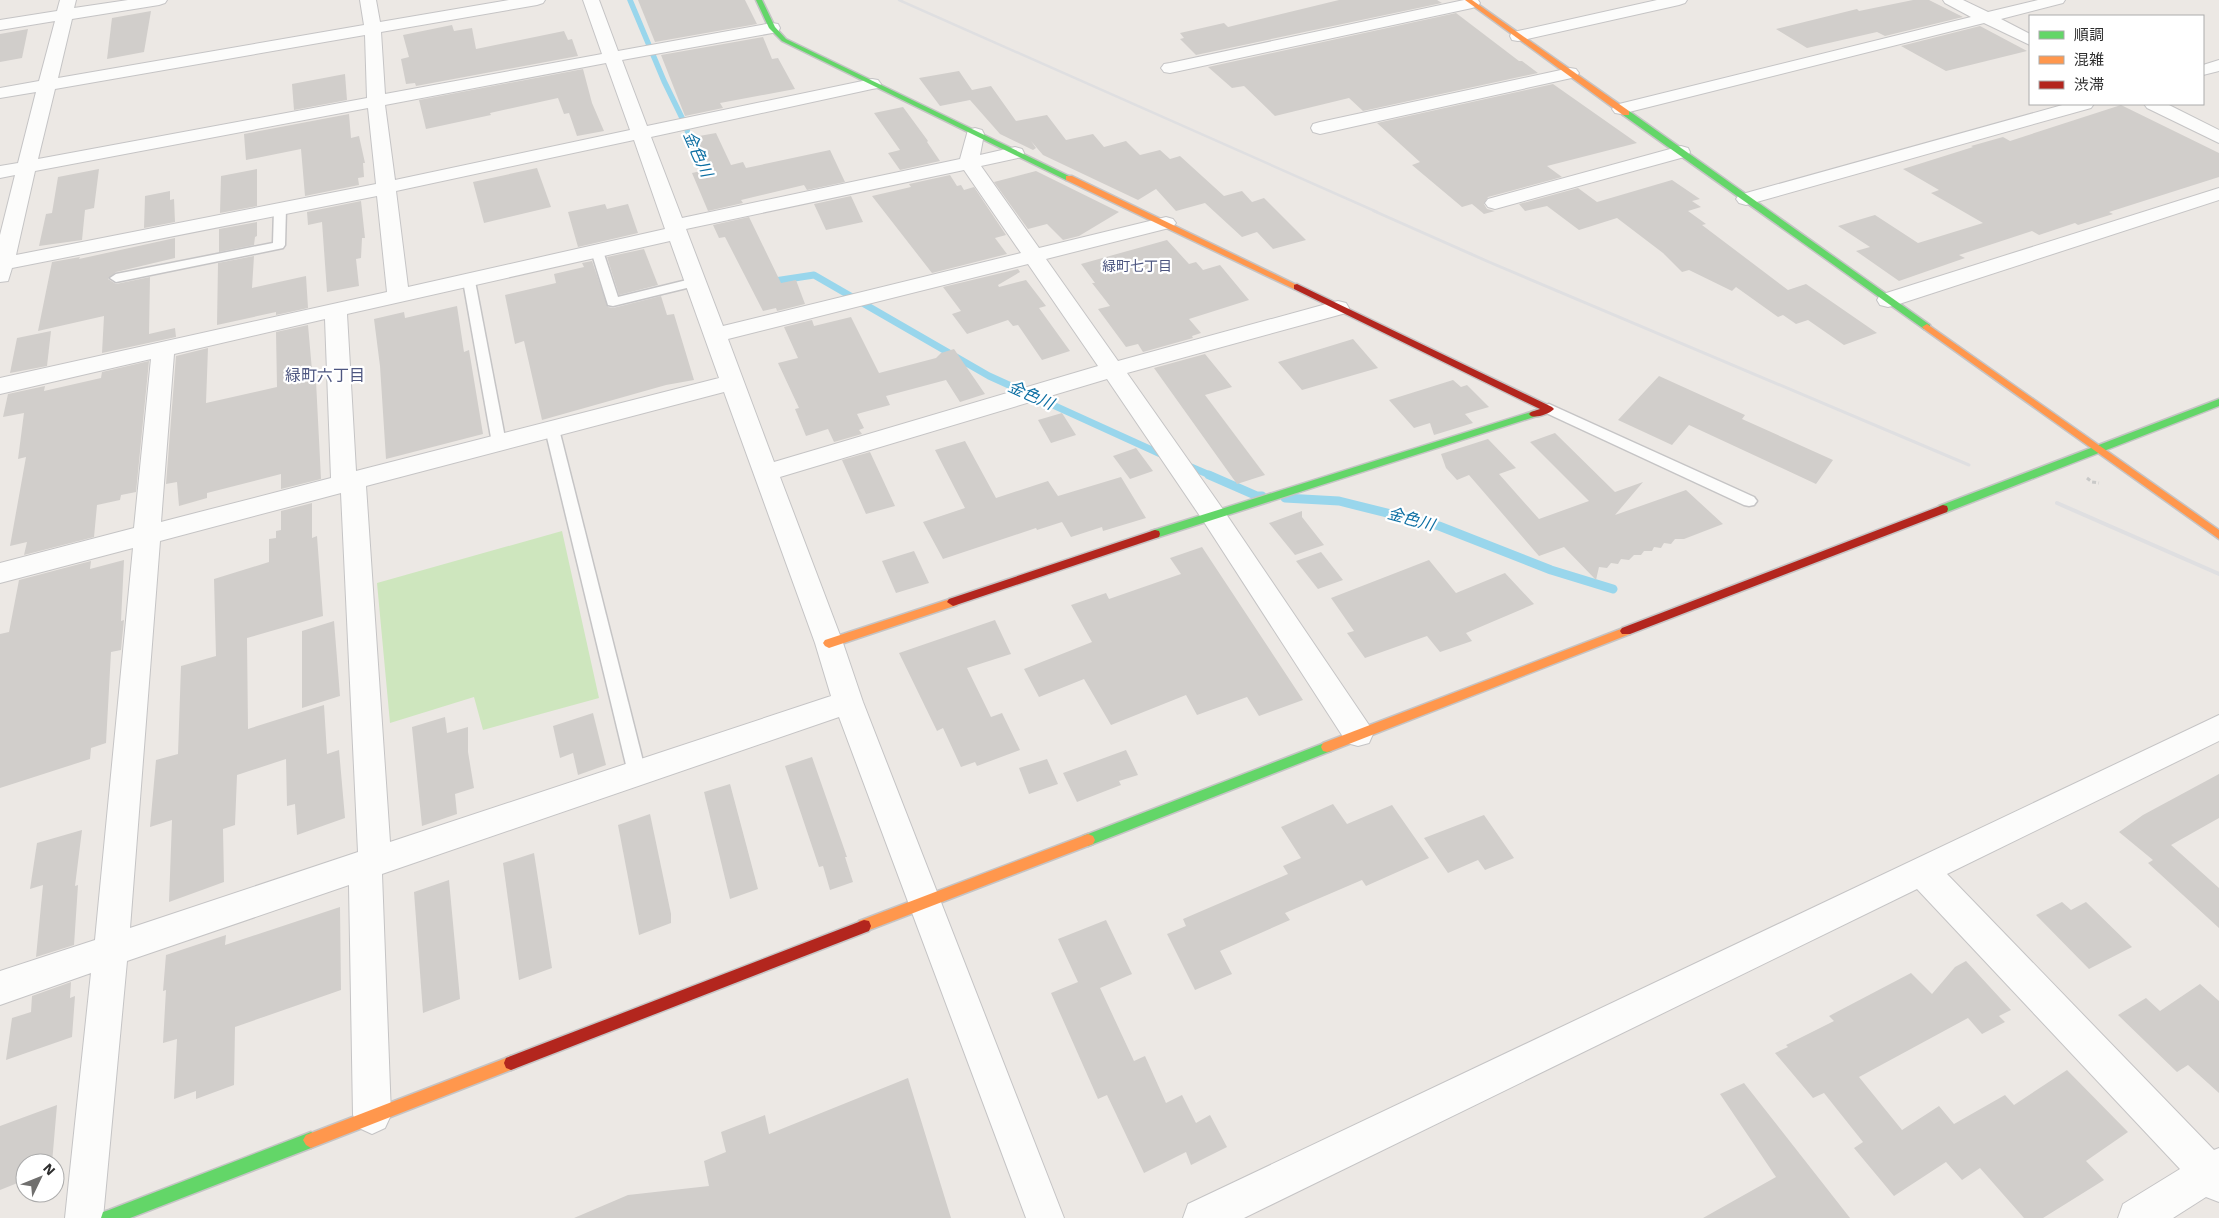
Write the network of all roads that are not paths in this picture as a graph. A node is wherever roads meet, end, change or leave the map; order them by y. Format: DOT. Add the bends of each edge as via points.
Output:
graph roads {
  1 [pos="159,0"];
  2 [pos="368,0"];
  3 [pos="537,0"];
  4 [pos="591,0"];
  5 [pos="759,0"];
  6 [pos="1679,0"];
  7 [pos="1951,0"];
  8 [pos="2057,0"];
  9 [pos="1470,2"];
  10 [pos="66,8"];
  11 [pos="1986,17"];
  12 [pos="0,25"];
  13 [pos="772,28"];
  14 [pos="373,29"];
  15 [pos="1518,36"];
  16 [pos="2029,39"];
  17 [pos="612,56"];
  18 [pos="2219,65"];
  19 [pos="1170,68"];
  20 [pos="2204,70"];
  21 [pos="1570,73"];
  22 [pos="872,84"];
  23 [pos="47,85"];
  24 [pos="0,93"];
  25 [pos="376,101"];
  26 [pos="2081,105"];
  27 [pos="2155,105"];
  28 [pos="1621,109"];
  29 [pos="1320,128"];
  30 [pos="640,134"];
  31 [pos="974,134"];
  32 [pos="2219,137"];
  33 [pos="1681,152"];
  34 [pos="1015,153"];
  35 [pos="969,163"];
  36 [pos="26,167"];
  37 [pos="0,172"];
  38 [pos="385,188"];
  39 [pos="2219,194"];
  40 [pos="1746,198"];
  41 [pos="1495,203"];
  42 [pos="280,208"];
  43 [pos="1166,223"];
  44 [pos="675,229"];
  45 [pos="597,251"];
  46 [pos="1032,256"];
  47 [pos="2,264"];
  48 [pos="116,278"];
  49 [pos="469,280"];
  50 [pos="695,282"];
  51 [pos="398,296"];
  52 [pos="1888,300"];
  53 [pos="1338,308"];
  54 [pos="336,311"];
  55 [pos="715,335"];
  56 [pos="163,349"];
  57 [pos="1112,370"];
  58 [pos="732,382"];
  59 [pos="0,386"];
  60 [pos="2219,402"];
  61 [pos="1549,409"];
  62 [pos="552,429"];
  63 [pos="499,443"];
  64 [pos="2097,448"];
  65 [pos="766,473"];
  66 [pos="349,483"];
  67 [pos="1749,501"];
  68 [pos="1213,515"];
  69 [pos="147,535"];
  70 [pos="2219,535"];
  71 [pos="0,573"];
  72 [pos="829,643"];
  73 [pos="848,702"];
  74 [pos="2219,727"];
  75 [pos="1358,734"];
  76 [pos="637,773"];
  77 [pos="370,863"];
  78 [pos="1922,871"];
  79 [pos="924,904"];
  80 [pos="111,950"];
  81 [pos="0,988"];
  82 [pos="372,1115"];
  83 [pos="2216,1174"];
  84 [pos="84,1218"];
  85 [pos="109,1218"];
  86 [pos="1044,1218"];
  87 [pos="1202,1218"];
  88 [pos="2137,1218"];
  1 -- 10 [label="street"];
  2 -- 14 [label="street"];
  3 -- 14 [label="street"];
  4 -- 17 [label="street"];
  5 -- 13 [label="street"];
  6 -- 15 [label="street"];
  7 -- 11 [label="street"];
  8 -- 11 [label="street"];
  9 -- 15 [label="street"];
  9 -- 19 [label="street"];
  10 -- 12 [label="street"];
  10 -- 23 [label="street"];
  11 -- 16 [label="street"];
  11 -- 28 [label="street"];
  13 -- 17 [label="street"];
  13 -- 22 [label="street" via="784,40"];
  14 -- 23 [label="street"];
  14 -- 25 [label="street"];
  15 -- 21 [label="street"];
  17 -- 25 [label="street"];
  17 -- 30 [label="street"];
  18 -- 20 [label="street"];
  21 -- 28 [label="street"];
  21 -- 29 [label="street"];
  22 -- 30 [label="street"];
  22 -- 31 [label="street"];
  23 -- 24 [label="street"];
  23 -- 36 [label="street"];
  25 -- 36 [label="street"];
  25 -- 38 [label="street"];
  26 -- 40 [label="street"];
  27 -- 32 [label="street"];
  28 -- 33 [label="street"];
  30 -- 38 [label="street"];
  30 -- 44 [label="street"];
  31 -- 34 [label="street"];
  31 -- 35 [label="street"];
  33 -- 40 [label="street"];
  33 -- 41 [label="street"];
  34 -- 35 [label="street"];
  34 -- 43 [label="street"];
  35 -- 44 [label="street"];
  35 -- 46 [label="street"];
  36 -- 37 [label="street"];
  36 -- 47 [label="street"];
  38 -- 42 [label="street"];
  38 -- 51 [label="street"];
  39 -- 52 [label="street"];
  40 -- 52 [label="street"];
  42 -- 47 [label="street"];
  42 -- 48 [label="lane" via="279,245"];
  43 -- 46 [label="street"];
  43 -- 53 [label="street"];
  44 -- 45 [label="street"];
  44 -- 50 [label="street"];
  45 -- 49 [label="street"];
  45 -- 50 [label="lane" via="613,302"];
  46 -- 55 [label="street"];
  46 -- 57 [label="street"];
  49 -- 51 [label="street"];
  49 -- 63 [label="lane"];
  50 -- 55 [label="street"];
  51 -- 54 [label="street"];
  52 -- 64 [label="street"];
  53 -- 57 [label="street"];
  53 -- 61 [label="street"];
  54 -- 56 [label="street"];
  54 -- 66 [label="street"];
  55 -- 58 [label="street"];
  56 -- 59 [label="street"];
  56 -- 69 [label="street"];
  57 -- 65 [label="street"];
  57 -- 68 [label="street"];
  58 -- 62 [label="street"];
  58 -- 65 [label="street"];
  60 -- 64 [label="street"];
  61 -- 67 [label="lane"];
  61 -- 68 [label="street"];
  62 -- 63 [label="street"];
  62 -- 76 [label="lane"];
  63 -- 66 [label="street"];
  64 -- 70 [label="street"];
  64 -- 75 [label="street"];
  65 -- 72 [label="street"];
  66 -- 69 [label="street"];
  66 -- 77 [label="street"];
  68 -- 72 [label="street"];
  68 -- 75 [label="street"];
  69 -- 71 [label="street"];
  69 -- 80 [label="street"];
  72 -- 73 [label="street"];
  73 -- 76 [label="street"];
  73 -- 79 [label="street"];
  74 -- 78 [label="street"];
  75 -- 79 [label="street"];
  76 -- 77 [label="street"];
  77 -- 80 [label="street"];
  77 -- 82 [label="street"];
  78 -- 83 [label="street"];
  78 -- 87 [label="street"];
  79 -- 82 [label="street"];
  79 -- 86 [label="street"];
  80 -- 81 [label="street"];
  80 -- 84 [label="street"];
  82 -- 85 [label="street"];
  83 -- 88 [label="street"];
}
